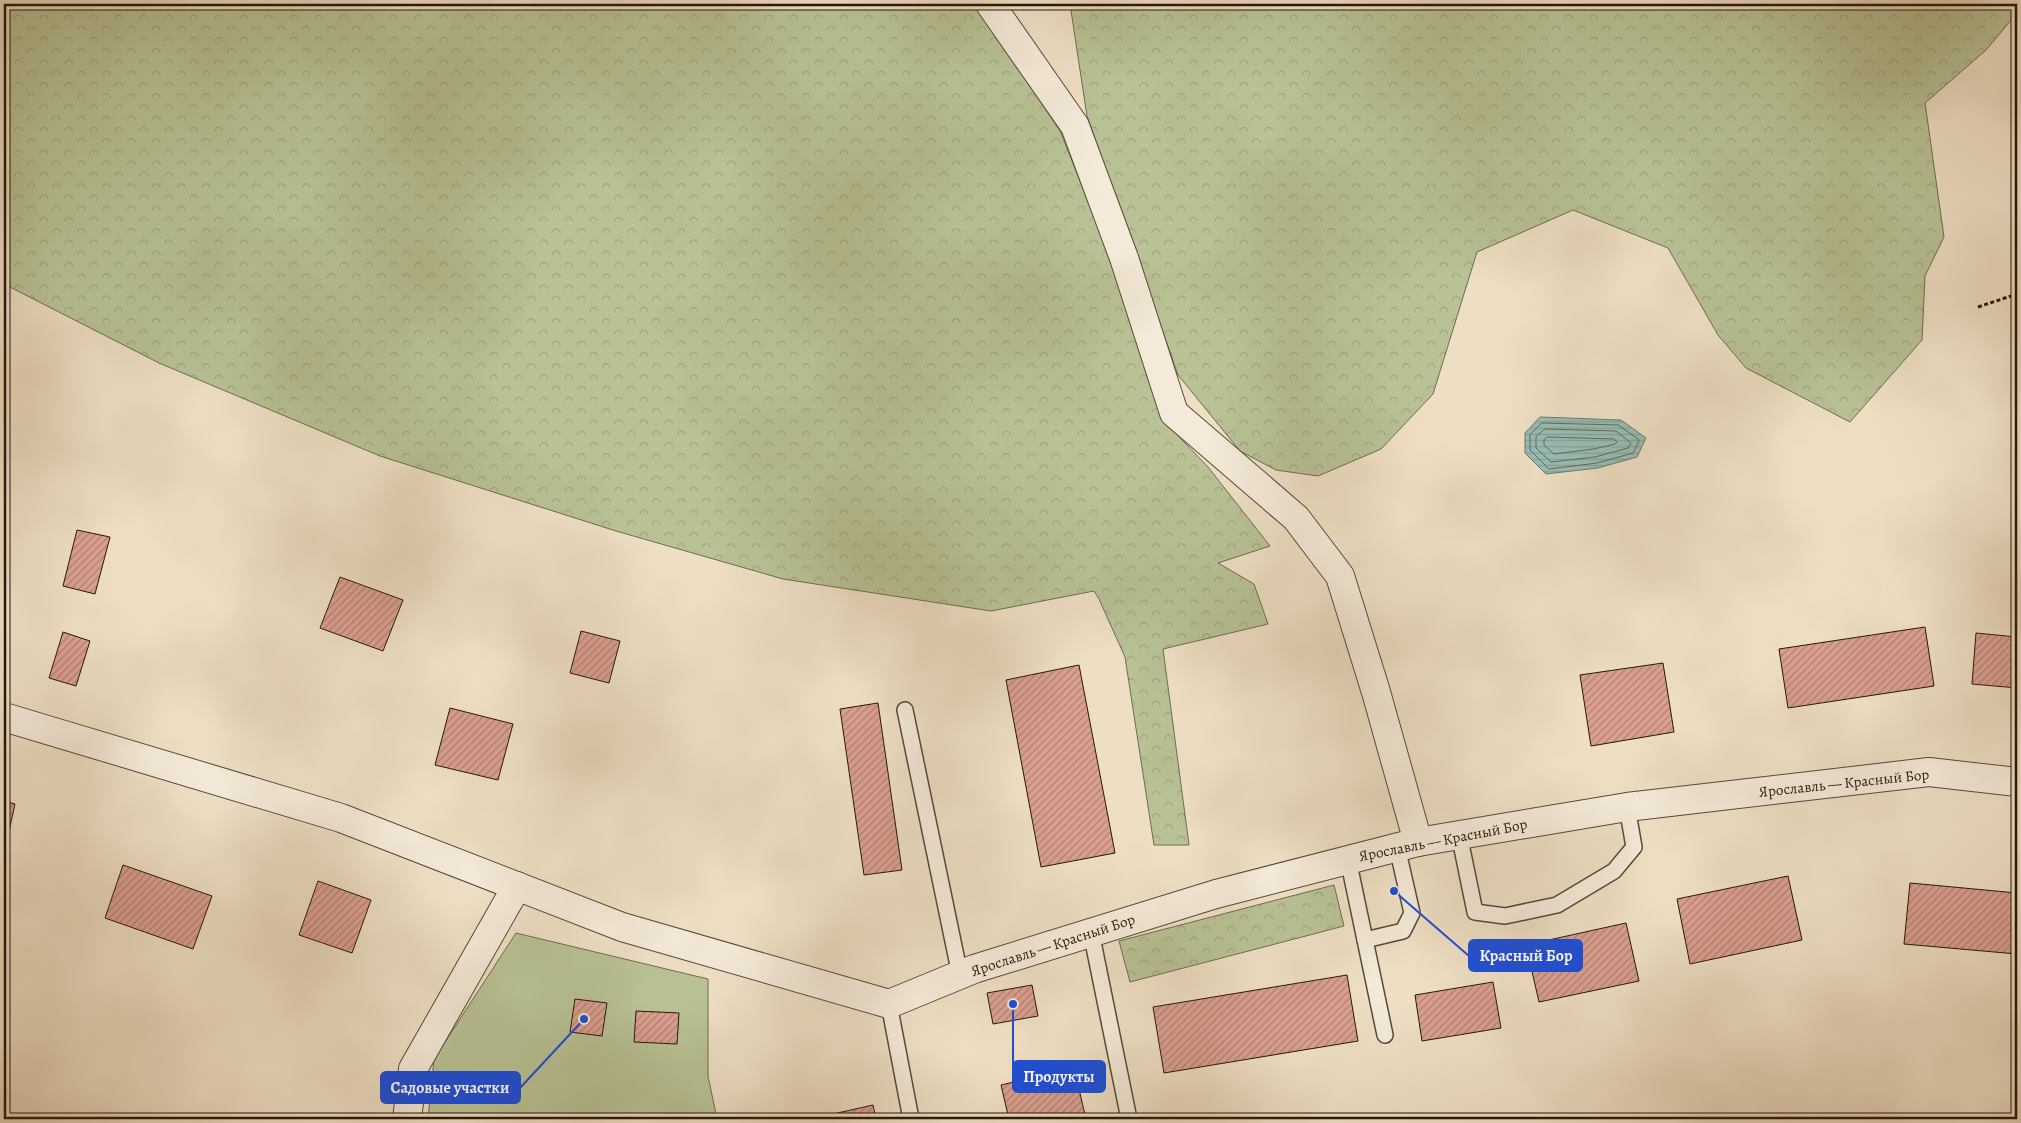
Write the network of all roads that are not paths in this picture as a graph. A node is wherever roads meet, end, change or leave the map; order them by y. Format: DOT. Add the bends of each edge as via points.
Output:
graph roads {
  1 [pos="990,4"];
  2 [pos="906,710"];
  3 [pos="4,717"];
  4 [pos="2017,782"];
  5 [pos="1627,807"];
  6 [pos="1458,834"];
  7 [pos="1408,845"];
  8 [pos="1348,860"];
  9 [pos="517,886"];
  10 [pos="1091,932"];
  11 [pos="1364,940"];
  12 [pos="960,975"];
  13 [pos="889,1004"];
  14 [pos="1385,1035"];
  15 [pos="407,1119"];
  16 [pos="911,1119"];
  17 [pos="1129,1119"];
  1 -- 7 [label="street" via="1075,126 1124,258 1174,413 1296,518 1340,576 1376,692"];
  2 -- 12 [label="lane"];
  3 -- 9 [label="street" via="342,818"];
  4 -- 5 [label="street, Ярославль — Красный Бор" via="1929,772"];
  5 -- 6 [label="street, Ярославль — Красный Бор"];
  5 -- 6 [label="lane" via="1634,847 1614,871 1557,905 1505,916 1476,912"];
  6 -- 7 [label="street, Ярославль — Красный Бор"];
  7 -- 8 [label="street, Ярославль — Красный Бор"];
  7 -- 11 [label="lane" via="1412,913 1403,931"];
  8 -- 10 [label="street, Ярославль — Красный Бор" via="1216,894"];
  8 -- 11 [label="lane"];
  9 -- 13 [label="street" via="622,927"];
  9 -- 15 [label="street" via="413,1068"];
  10 -- 12 [label="street, Ярославль — Красный Бор"];
  10 -- 17 [label="lane"];
  11 -- 14 [label="lane"];
  12 -- 13 [label="street, Ярославль — Красный Бор"];
  13 -- 16 [label="lane"];
}
